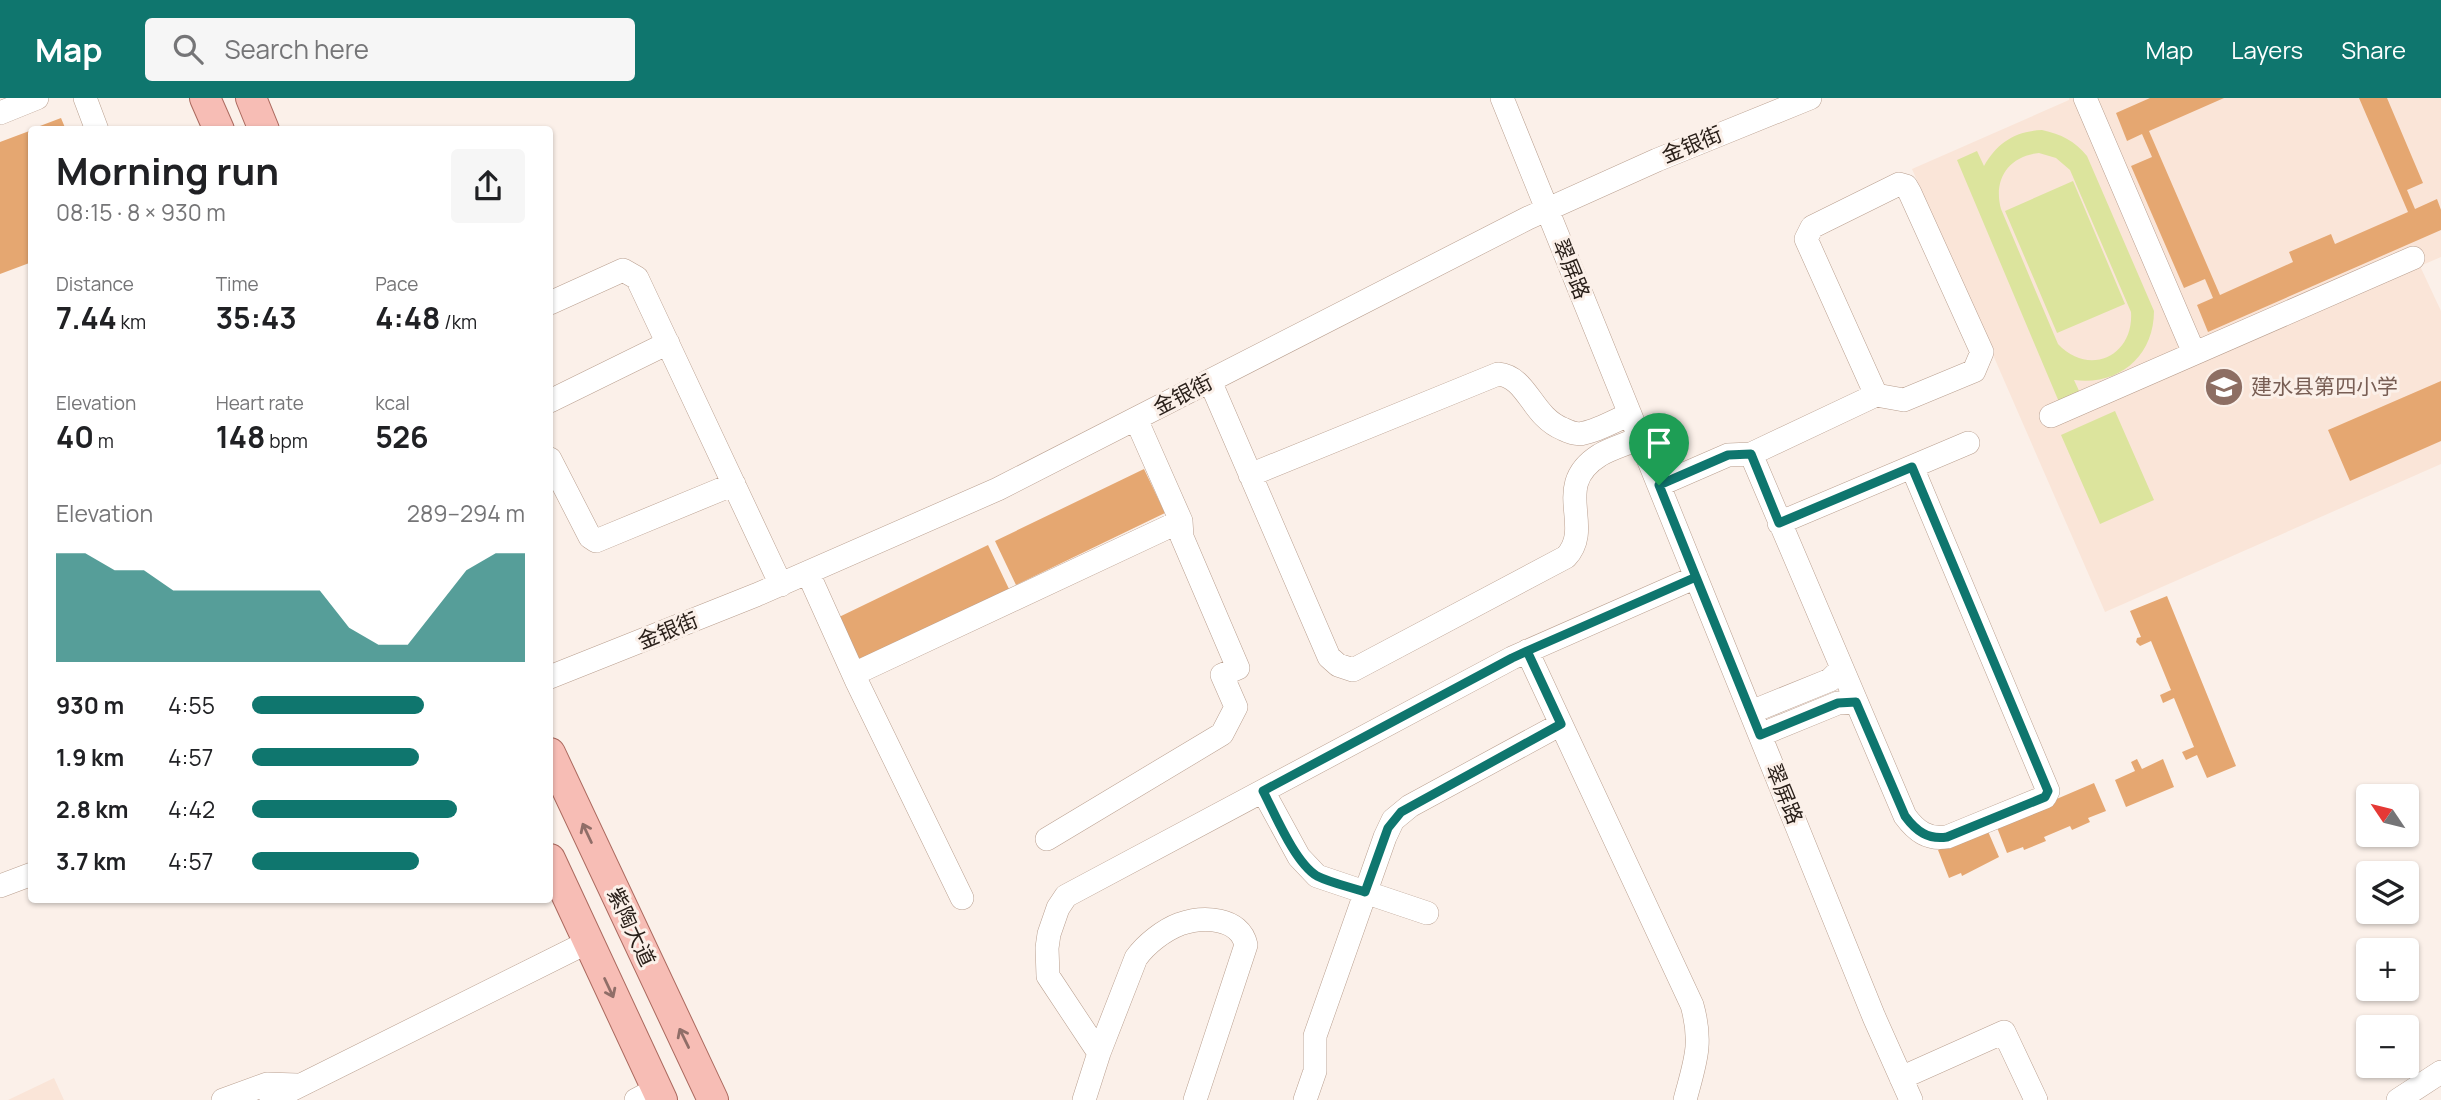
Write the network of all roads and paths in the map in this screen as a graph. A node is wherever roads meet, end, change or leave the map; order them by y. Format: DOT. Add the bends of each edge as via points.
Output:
graph roads {
  1 [pos="37,98"];
  2 [pos="85,98"];
  3 [pos="205,98"];
  4 [pos="251,98"];
  5 [pos="1502,98"];
  6 [pos="1810,98"];
  7 [pos="2085,98"];
  8 [pos="0,113"];
  9 [pos="96,126"];
  10 [pos="217,126"];
  11 [pos="262,126"];
  12 [pos="1547,209"];
  13 [pos="2413,258"];
  14 [pos="553,302"];
  15 [pos="668,343"];
  16 [pos="2193,353"];
  17 [pos="1210,381"];
  18 [pos="1876,395"];
  19 [pos="553,400"];
  20 [pos="1630,414"];
  21 [pos="2050,416"];
  22 [pos="1136,419"];
  23 [pos="1640,438"];
  24 [pos="1968,443"];
  25 [pos="1751,454"];
  26 [pos="553,466"];
  27 [pos="1912,467"];
  28 [pos="1251,475"];
  29 [pos="734,484"];
  30 [pos="1659,485"];
  31 [pos="1181,521"];
  32 [pos="1779,523"];
  33 [pos="808,573"];
  34 [pos="1696,577"];
  35 [pos="781,585"];
  36 [pos="1527,651"];
  37 [pos="1841,669"];
  38 [pos="853,674"];
  39 [pos="553,676"];
  40 [pos="1856,702"];
  41 [pos="1751,712"];
  42 [pos="1561,724"];
  43 [pos="1760,735"];
  44 [pos="553,759"];
  45 [pos="1263,791"];
  46 [pos="1047,839"];
  47 [pos="553,866"];
  48 [pos="28,876"];
  49 [pos="0,887"];
  50 [pos="1365,892"];
  51 [pos="962,898"];
  52 [pos="1427,913"];
  53 [pos="588,942"];
  54 [pos="1099,1053"];
  55 [pos="2441,1072"];
  56 [pos="1901,1078"];
  57 [pos="302,1085"];
  58 [pos="652,1096"];
  59 [pos="223,1100"];
  60 [pos="271,1100"];
  61 [pos="713,1100"];
  62 [pos="1084,1100"];
  63 [pos="1195,1100"];
  64 [pos="1305,1100"];
  65 [pos="1685,1100"];
  66 [pos="1911,1100"];
  67 [pos="2036,1100"];
  68 [pos="2398,1100"];
  1 -- 8 [label="street"];
  2 -- 9 [label="street"];
  3 -- 10 [label="main road"];
  4 -- 11 [label="main road"];
  5 -- 12 [label="street, 翠屏路"];
  6 -- 12 [label="street, 金银街"];
  7 -- 16 [label="street"];
  12 -- 17 [label="street, 金银街"];
  12 -- 20 [label="street, 翠屏路"];
  13 -- 16 [label="street"];
  14 -- 15 [label="street" via="623,270 637,278"];
  15 -- 19 [label="street"];
  15 -- 29 [label="street"];
  16 -- 21 [label="street"];
  17 -- 22 [label="street, 金银街"];
  17 -- 28 [label="street"];
  18 -- 18 [label="street" via="1806,239 1812,227 1899,184 1910,193 1982,352 1974,371 1904,400"];
  18 -- 25 [label="street"];
  20 -- 23 [label="street, 翠屏路"];
  20 -- 28 [label="street" via="1583,434 1570,432 1547,421 1515,380 1498,374"];
  22 -- 31 [label="street"];
  22 -- 33 [label="street, 金银街" via="998,489"];
  23 -- 28 [label="street" via="1601,455 1585,469 1573,494 1577,539 1566,556 1353,670 1329,657"];
  23 -- 30 [label="street, 翠屏路"];
  24 -- 27 [label="street"];
  25 -- 30 [label="street" via="1728,455"];
  25 -- 32 [label="street"];
  26 -- 29 [label="street" via="596,541"];
  27 -- 32 [label="street"];
  27 -- 40 [label="street" via="2048,791 2045,797 1947,837 1928,837 1905,816"];
  29 -- 35 [label="street"];
  30 -- 34 [label="street, 翠屏路"];
  31 -- 38 [label="street"];
  31 -- 46 [label="street" via="1182,537 1238,668 1222,675 1236,706 1234,714 1222,734"];
  32 -- 37 [label="street"];
  33 -- 35 [label="street, 金银街"];
  33 -- 38 [label="street"];
  34 -- 36 [label="street"];
  34 -- 41 [label="street, 翠屏路"];
  35 -- 39 [label="street, 金银街"];
  36 -- 42 [label="street"];
  36 -- 45 [label="street"];
  37 -- 40 [label="street"];
  37 -- 41 [label="street" via="1830,680"];
  38 -- 51 [label="street"];
  40 -- 43 [label="street" via="1838,703"];
  41 -- 43 [label="street, 翠屏路"];
  42 -- 50 [label="street" via="1401,812 1388,828"];
  42 -- 65 [label="street" via="1692,1005 1699,1049"];
  43 -- 56 [label="street, 翠屏路"];
  61 -- 44 [label="main road, 紫陶大道, one-way"];
  45 -- 50 [label="street" via="1310,870"];
  45 -- 54 [label="street" via="1066,896 1048,934 1048,976"];
  47 -- 53 [label="main road"];
  48 -- 49 [label="street"];
  50 -- 52 [label="street"];
  50 -- 64 [label="street" via="1315,1036 1315,1071"];
  53 -- 57 [label="street"];
  53 -- 58 [label="main road, one-way"];
  54 -- 62 [label="street"];
  54 -- 63 [label="street" via="1143,948 1181,924 1231,924 1241,932 1246,946"];
  55 -- 68 [label="street"];
  56 -- 66 [label="street, 翠屏路"];
  56 -- 67 [label="street" via="2004,1032"];
  57 -- 59 [label="street" via="267,1084"];
  57 -- 60 [label="street"];
}
